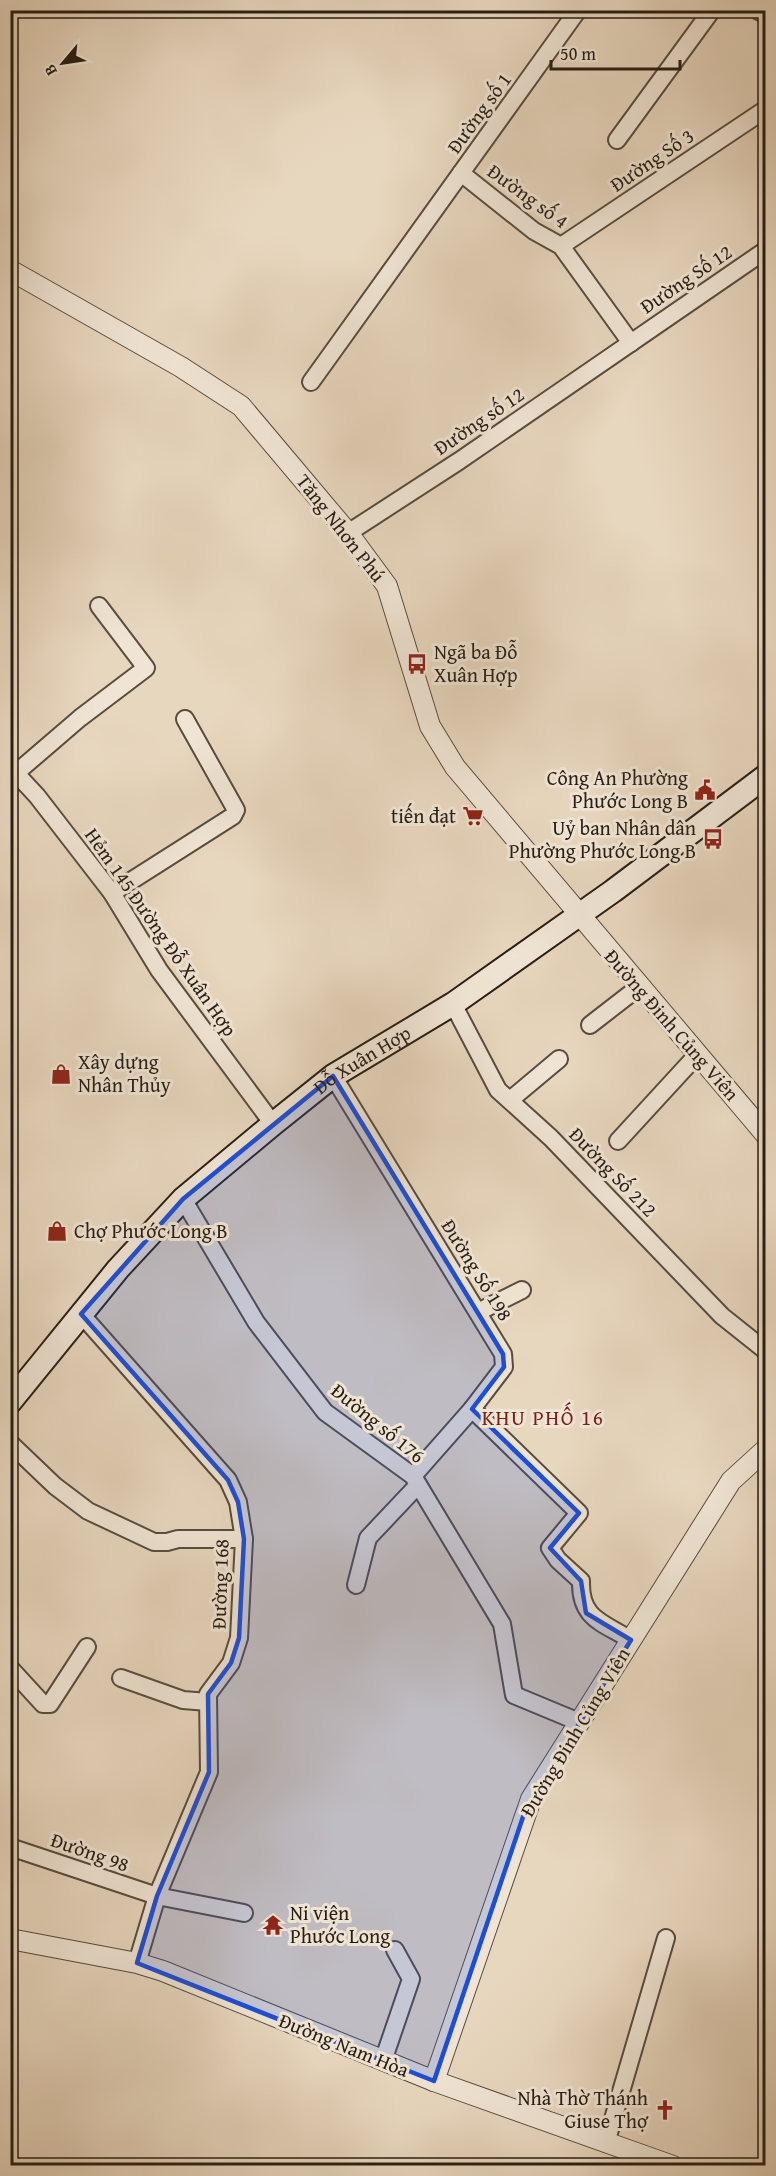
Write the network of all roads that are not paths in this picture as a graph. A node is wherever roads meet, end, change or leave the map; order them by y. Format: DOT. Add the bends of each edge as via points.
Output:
graph roads {
  1 [pos="578,10"];
  2 [pos="712,10"];
  3 [pos="757,10"];
  4 [pos="765,15"];
  5 [pos="765,109"];
  6 [pos="617,140"];
  7 [pos="461,173"];
  8 [pos="561,246"];
  9 [pos="765,250"];
  10 [pos="10,270"];
  11 [pos="631,343"];
  12 [pos="311,382"];
  13 [pos="348,532"];
  14 [pos="99,606"];
  15 [pos="185,719"];
  16 [pos="13,770"];
  17 [pos="765,776"];
  18 [pos="112,893"];
  19 [pos="578,916"];
  20 [pos="639,987"];
  21 [pos="453,1004"];
  22 [pos="590,1025"];
  23 [pos="697,1055"];
  24 [pos="559,1059"];
  25 [pos="333,1076"];
  26 [pos="510,1100"];
  27 [pos="273,1124"];
  28 [pos="765,1135"];
  29 [pos="618,1141"];
  30 [pos="183,1199"];
  31 [pos="522,1290"];
  32 [pos="478,1312"];
  33 [pos="81,1314"];
  34 [pos="765,1351"];
  35 [pos="13,1392"];
  36 [pos="472,1409"];
  37 [pos="10,1443"];
  38 [pos="765,1449"];
  39 [pos="416,1480"];
  40 [pos="244,1539"];
  41 [pos="356,1585"];
  42 [pos="631,1640"];
  43 [pos="87,1647"];
  44 [pos="10,1668"];
  45 [pos="121,1678"];
  46 [pos="208,1702"];
  47 [pos="579,1722"];
  48 [pos="10,1846"];
  49 [pos="157,1896"];
  50 [pos="244,1913"];
  51 [pos="666,1938"];
  52 [pos="10,1939"];
  53 [pos="395,1950"];
  54 [pos="137,1963"];
  55 [pos="383,2061"];
  56 [pos="434,2081"];
  57 [pos="606,2143"];
  58 [pos="673,2166"];
  1 -- 7 [label="street, Đường số 1"];
  2 -- 6 [label="street"];
  3 -- 4 [label="street"];
  5 -- 8 [label="street, Đường Số 3"];
  7 -- 8 [label="street, Đường số 4" via="534,231"];
  7 -- 12 [label="street, Đường số 1"];
  8 -- 11 [label="street, Đường số 4"];
  9 -- 11 [label="street, Đường Số 12"];
  10 -- 13 [label="street, Tăng Nhơn Phú" via="181,367 241,406"];
  11 -- 13 [label="street, Đường số 12"];
  13 -- 19 [label="street, Tăng Nhơn Phú" via="387,586 430,726 455,767"];
  14 -- 16 [label="street" via="146,668"];
  15 -- 18 [label="street" via="236,810 233,816"];
  16 -- 18 [label="street, Hẻm 145 Đường Đỗ Xuân Hợp"];
  17 -- 19 [label="main road, Đỗ Xuân Hợp"];
  18 -- 27 [label="street, Hẻm 145 Đường Đỗ Xuân Hợp" via="159,970"];
  19 -- 20 [label="street, Đường Đinh Củng Viên"];
  19 -- 21 [label="main road, Đỗ Xuân Hợp"];
  20 -- 22 [label="street"];
  20 -- 23 [label="street, Đường Đinh Củng Viên"];
  21 -- 25 [label="main road, Đỗ Xuân Hợp"];
  21 -- 26 [label="street, Đường Số 212" via="498,1090"];
  23 -- 28 [label="street, Đường Đinh Củng Viên"];
  23 -- 29 [label="street"];
  24 -- 26 [label="street"];
  25 -- 27 [label="main road, Đỗ Xuân Hợp"];
  25 -- 32 [label="street, Đường Số 198"];
  26 -- 34 [label="street, Đường Số 212" via="722,1316"];
  27 -- 30 [label="main road, Đỗ Xuân Hợp"];
  30 -- 33 [label="main road, Đỗ Xuân Hợp"];
  30 -- 39 [label="street, Đường số 176" via="256,1322 325,1412"];
  31 -- 32 [label="street"];
  32 -- 36 [label="street, Đường Số 198" via="503,1354 504,1367"];
  33 -- 35 [label="main road, Đỗ Xuân Hợp"];
  33 -- 40 [label="street, Đường 168" via="228,1480 238,1502"];
  36 -- 39 [label="street, Đường Số 198"];
  36 -- 42 [label="street" via="579,1514 550,1548 581,1581 580,1598 586,1613"];
  37 -- 40 [label="street" via="88,1511 154,1542"];
  38 -- 42 [label="street, Đường Đinh Củng Viên" via="731,1481"];
  39 -- 41 [label="street, Đường Số 198" via="368,1538"];
  39 -- 47 [label="street, Đường số 176" via="502,1624 514,1695"];
  40 -- 46 [label="street, Đường 168" via="239,1638 231,1663 208,1694"];
  42 -- 47 [label="street, Đường Đinh Củng Viên"];
  43 -- 44 [label="street" via="50,1704 43,1704"];
  45 -- 46 [label="street" via="183,1700"];
  46 -- 49 [label="street, Đường 168" via="209,1772"];
  47 -- 56 [label="street, Đường Đinh Củng Viên" via="525,1811"];
  48 -- 49 [label="street, Đường 98"];
  49 -- 50 [label="street, Đường 98"];
  49 -- 54 [label="street, Đường 168"];
  51 -- 57 [label="street"];
  52 -- 54 [label="street, Đường Nam Hòa"];
  53 -- 55 [label="street" via="411,1979"];
  54 -- 55 [label="street, Đường Nam Hòa"];
  55 -- 56 [label="street, Đường Nam Hòa"];
  56 -- 57 [label="street, Đường Nam Hòa"];
  57 -- 58 [label="street, Đường Nam Hòa"];
}
